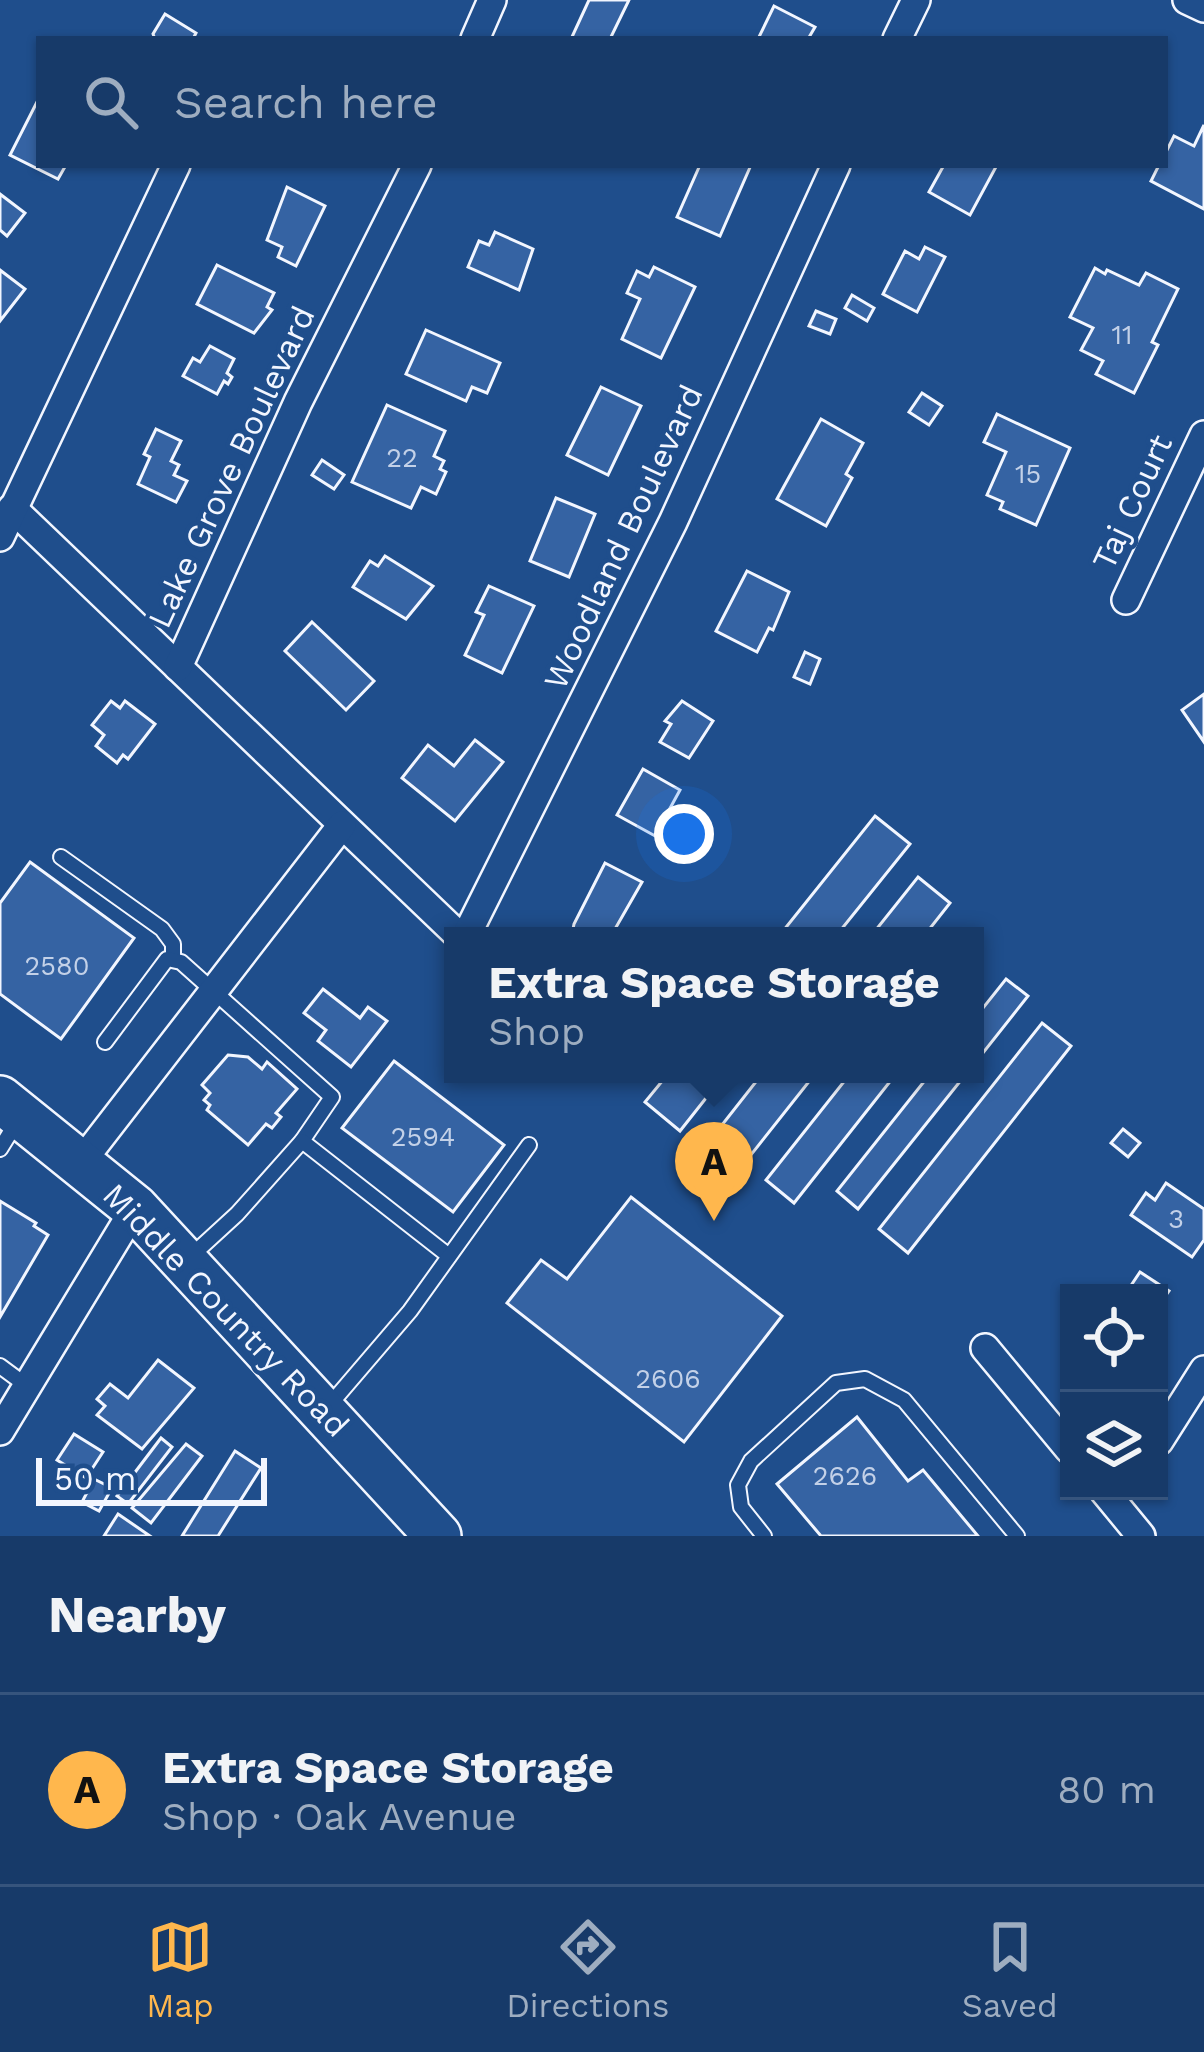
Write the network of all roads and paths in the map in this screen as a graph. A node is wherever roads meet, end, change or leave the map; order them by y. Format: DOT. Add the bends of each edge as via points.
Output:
graph roads {
  1 [pos="493,0"];
  2 [pos="916,0"];
  3 [pos="1187,0"];
  4 [pos="1204,8"];
  5 [pos="476,36"];
  6 [pos="898,36"];
  7 [pos="175,168"];
  8 [pos="415,168"];
  9 [pos="835,168"];
  10 [pos="1204,435"];
  11 [pos="12,508"];
  12 [pos="0,537"];
  13 [pos="1126,600"];
  14 [pos="178,668"];
  15 [pos="342,825"];
  16 [pos="61,857"];
  17 [pos="452,927"];
  18 [pos="467,927"];
  19 [pos="173,958"];
  20 [pos="215,992"];
  21 [pos="105,1042"];
  22 [pos="7,1121"];
  23 [pos="302,1141"];
  24 [pos="529,1145"];
  25 [pos="82,1161"];
  26 [pos="135,1208"];
  27 [pos="449,1256"];
  28 [pos="185,1262"];
  29 [pos="985,1348"];
  30 [pos="0,1366"];
  31 [pos="1204,1370"];
  32 [pos="27,1386"];
  33 [pos="323,1412"];
  34 [pos="1168,1427"];
  35 [pos="0,1431"];
  36 [pos="1060,1438"];
  37 [pos="1118,1500"];
  38 [pos="438,1536"];
  39 [pos="764,1536"];
  40 [pos="1017,1536"];
  41 [pos="1141,1536"];
  1 -- 5 [label="street"];
  2 -- 6 [label="street"];
  3 -- 4 [label="street"];
  7 -- 11 [label="street"];
  8 -- 14 [label="street, Lake Grove Boulevard"];
  9 -- 18 [label="street, Woodland Boulevard" via="673,522"];
  10 -- 13 [label="street, Taj Court"];
  11 -- 12 [label="street"];
  11 -- 14 [label="street"];
  14 -- 15 [label="street, Lake Grove Boulevard"];
  15 -- 17 [label="street, Woodland Boulevard"];
  15 -- 20 [label="street"];
  16 -- 19 [label="lane" via="162,928"];
  19 -- 20 [label="lane"];
  19 -- 21 [label="lane"];
  20 -- 23 [label="lane" via="332,1096"];
  20 -- 25 [label="street"];
  22 -- 25 [label="main road, Middle Country Road"];
  23 -- 27 [label="lane"];
  23 -- 28 [label="lane"];
  24 -- 27 [label="lane"];
  25 -- 26 [label="main road, Middle Country Road"];
  26 -- 28 [label="main road, Middle Country Road"];
  26 -- 32 [label="street"];
  27 -- 33 [label="lane"];
  28 -- 33 [label="main road, Middle Country Road"];
  29 -- 36 [label="street"];
  30 -- 32 [label="lane"];
  31 -- 34 [label="street"];
  32 -- 35 [label="street"];
  33 -- 38 [label="main road, Middle Country Road"];
  37 -- 41 [label="street"];
  39 -- 40 [label="lane" via="741,1507 738,1485 751,1461 836,1383 865,1379 904,1400"];
}
